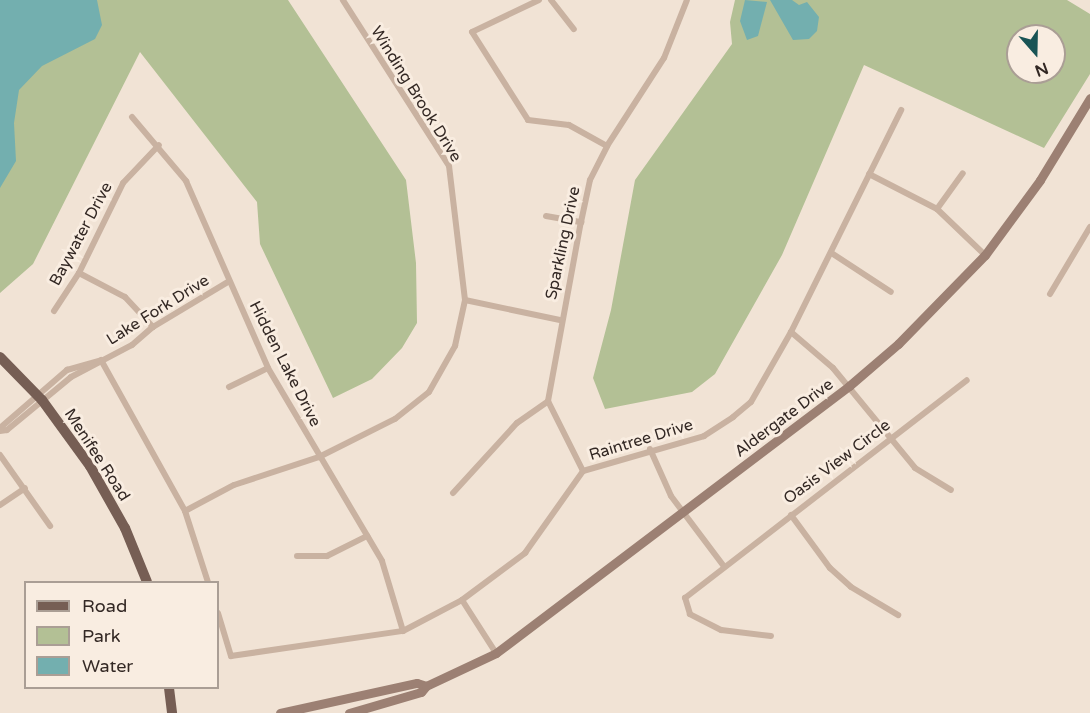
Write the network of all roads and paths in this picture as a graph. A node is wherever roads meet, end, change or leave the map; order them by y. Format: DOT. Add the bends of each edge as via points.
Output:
graph roads {
  1 [pos="343,0"];
  2 [pos="539,0"];
  3 [pos="551,0"];
  4 [pos="687,0"];
  5 [pos="574,29"];
  6 [pos="1090,98"];
  7 [pos="901,110"];
  8 [pos="132,117"];
  9 [pos="159,145"];
  10 [pos="607,146"];
  11 [pos="963,173"];
  12 [pos="869,174"];
  13 [pos="937,209"];
  14 [pos="546,216"];
  15 [pos="581,222"];
  16 [pos="1090,227"];
  17 [pos="833,254"];
  18 [pos="985,255"];
  19 [pos="79,273"];
  20 [pos="228,282"];
  21 [pos="891,292"];
  22 [pos="1050,294"];
  23 [pos="465,300"];
  24 [pos="54,311"];
  25 [pos="560,320"];
  26 [pos="153,327"];
  27 [pos="791,332"];
  28 [pos="0,357"];
  29 [pos="101,360"];
  30 [pos="268,368"];
  31 [pos="67,370"];
  32 [pos="71,377"];
  33 [pos="967,380"];
  34 [pos="849,386"];
  35 [pos="229,387"];
  36 [pos="39,397"];
  37 [pos="548,401"];
  38 [pos="0,430"];
  39 [pos="891,439"];
  40 [pos="650,449"];
  41 [pos="0,455"];
  42 [pos="319,457"];
  43 [pos="583,471"];
  44 [pos="26,488"];
  45 [pos="951,490"];
  46 [pos="453,493"];
  47 [pos="0,505"];
  48 [pos="185,511"];
  49 [pos="685,512"];
  50 [pos="791,515"];
  51 [pos="50,526"];
  52 [pos="367,536"];
  53 [pos="297,556"];
  54 [pos="723,565"];
  55 [pos="147,581"];
  56 [pos="208,581"];
  57 [pos="462,600"];
  58 [pos="219,615"];
  59 [pos="898,615"];
  60 [pos="403,631"];
  61 [pos="771,636"];
  62 [pos="496,653"];
  63 [pos="426,686"];
  64 [pos="169,689"];
  65 [pos="300,712"];
  66 [pos="172,713"];
  67 [pos="280,713"];
  68 [pos="349,713"];
  1 -- 23 [label="street, Winding Brook Drive" via="449,166"];
  2 -- 10 [label="street" via="472,32 528,120 569,125"];
  3 -- 5 [label="street"];
  4 -- 10 [label="street, Sparkling Drive" via="664,58"];
  6 -- 18 [label="street, Aldergate Drive" via="1040,180"];
  7 -- 12 [label="street, Raintree Drive"];
  8 -- 9 [label="street, Hidden Lake Drive"];
  9 -- 19 [label="street, Baywater Drive" via="123,183"];
  9 -- 20 [label="street, Hidden Lake Drive" via="186,181"];
  10 -- 15 [label="street, Sparkling Drive" via="590,180"];
  11 -- 13 [label="street"];
  12 -- 13 [label="street"];
  12 -- 17 [label="street, Raintree Drive"];
  13 -- 18 [label="street"];
  14 -- 15 [label="street"];
  15 -- 25 [label="street, Sparkling Drive"];
  16 -- 22 [label="street"];
  17 -- 21 [label="street"];
  17 -- 27 [label="street, Raintree Drive"];
  18 -- 34 [label="street, Aldergate Drive" via="898,344"];
  19 -- 24 [label="street, Baywater Drive"];
  19 -- 26 [label="street" via="125,297"];
  20 -- 26 [label="street, Lake Fork Drive"];
  20 -- 30 [label="street, Hidden Lake Drive"];
  23 -- 25 [label="street"];
  23 -- 42 [label="street, Winding Brook Drive" via="455,346 429,392 395,419"];
  25 -- 37 [label="street, Sparkling Drive"];
  26 -- 29 [label="street, Lake Fork Drive" via="132,345"];
  27 -- 34 [label="street" via="811,345"];
  27 -- 40 [label="street, Raintree Drive" via="751,402 734,417 704,435"];
  28 -- 36 [label="main road, Menifee Road"];
  29 -- 31 [label="street, Lake Fork Drive" via="90,360"];
  29 -- 32 [label="street, Lake Fork Drive" via="94,368"];
  29 -- 48 [label="street"];
  30 -- 35 [label="street"];
  30 -- 42 [label="street, Hidden Lake Drive"];
  31 -- 32 [label="street"];
  31 -- 36 [label="street, Lake Fork Drive"];
  32 -- 36 [label="street, Lake Fork Drive"];
  33 -- 39 [label="street, Oasis View Circle"];
  34 -- 39 [label="street"];
  34 -- 49 [label="street, Aldergate Drive"];
  36 -- 38 [label="street, Lake Fork Drive"];
  36 -- 55 [label="main road, Menifee Road" via="73,440 111,501"];
  37 -- 43 [label="street"];
  37 -- 46 [label="street" via="516,423"];
  39 -- 45 [label="street" via="915,468"];
  39 -- 50 [label="street, Oasis View Circle"];
  40 -- 43 [label="street, Raintree Drive"];
  40 -- 49 [label="street" via="657,471"];
  41 -- 44 [label="street"];
  42 -- 48 [label="street, Winding Brook Drive" via="234,485"];
  42 -- 52 [label="street, Hidden Lake Drive"];
  43 -- 57 [label="street, Raintree Drive" via="525,552"];
  44 -- 47 [label="street"];
  44 -- 51 [label="street"];
  48 -- 56 [label="street"];
  49 -- 54 [label="street"];
  49 -- 62 [label="street, Aldergate Drive"];
  50 -- 54 [label="street, Oasis View Circle"];
  50 -- 59 [label="street" via="830,568 850,587"];
  52 -- 53 [label="street" via="327,556"];
  52 -- 60 [label="street, Hidden Lake Drive" via="382,561"];
  54 -- 61 [label="street, Oasis View Circle" via="685,598 690,614 721,630"];
  57 -- 60 [label="street, Raintree Drive"];
  57 -- 62 [label="street"];
  58 -- 60 [label="street, Raintree Drive" via="231,657"];
  62 -- 63 [label="street, Aldergate Drive"];
  63 -- 65 [label="street, Aldergate Drive" via="417,683"];
  63 -- 68 [label="street, Aldergate Drive" via="398,701"];
  64 -- 66 [label="main road"];
  65 -- 67 [label="street, Aldergate Drive"];
}
